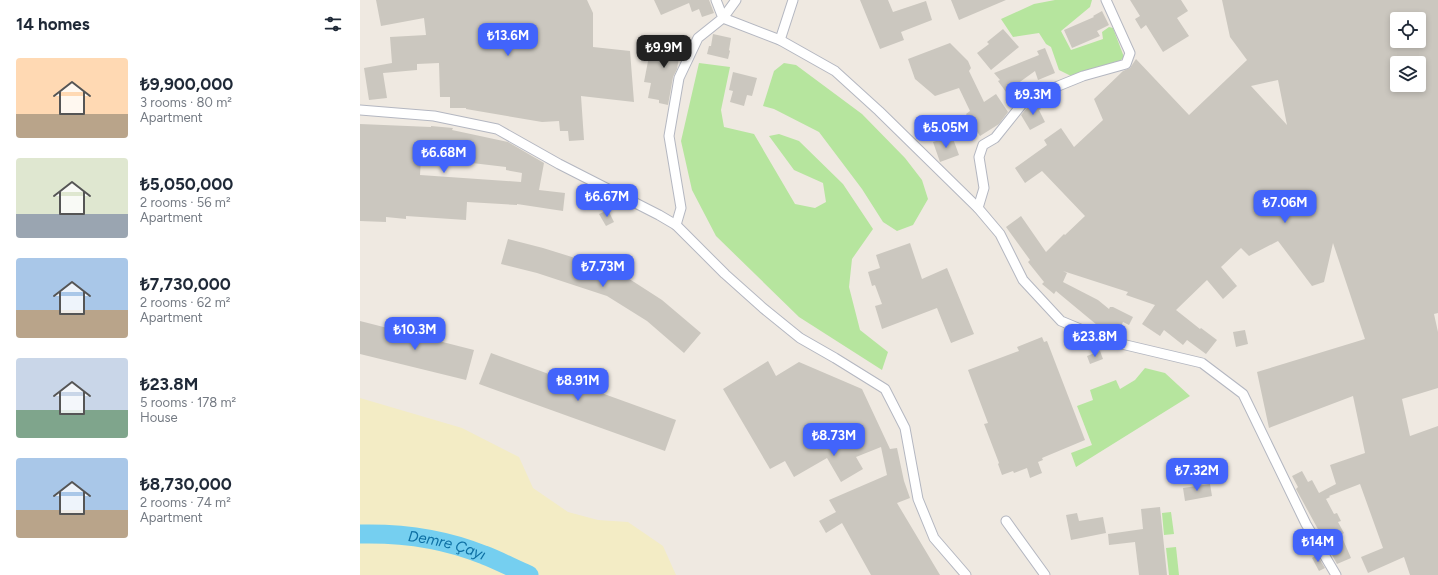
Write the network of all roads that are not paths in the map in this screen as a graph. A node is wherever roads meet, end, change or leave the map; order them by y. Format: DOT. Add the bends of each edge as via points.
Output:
graph roads {
  1 [pos="716,0"];
  2 [pos="736,0"];
  3 [pos="793,0"];
  4 [pos="1106,0"];
  5 [pos="723,18"];
  6 [pos="780,40"];
  7 [pos="360,110"];
  8 [pos="978,208"];
  9 [pos="676,225"];
  10 [pos="1006,521"];
  11 [pos="966,575"];
  12 [pos="1045,575"];
  13 [pos="1336,575"];
  1 -- 5 [label="street"];
  2 -- 5 [label="street"];
  3 -- 6 [label="street"];
  4 -- 8 [label="street" via="1130,53 1126,64 1083,76 1023,103 995,138 983,145 979,157 984,188"];
  5 -- 6 [label="street"];
  5 -- 9 [label="street" via="698,38 679,78 669,136 681,208"];
  6 -- 8 [label="street" via="835,71"];
  7 -- 9 [label="street" via="434,116 497,129"];
  8 -- 13 [label="street" via="1000,234 1023,280 1061,321 1109,341 1202,363 1243,394 1306,524"];
  9 -- 11 [label="street" via="725,274 800,338 885,389 905,428 918,499 934,538"];
  10 -- 12 [label="street"];
}
